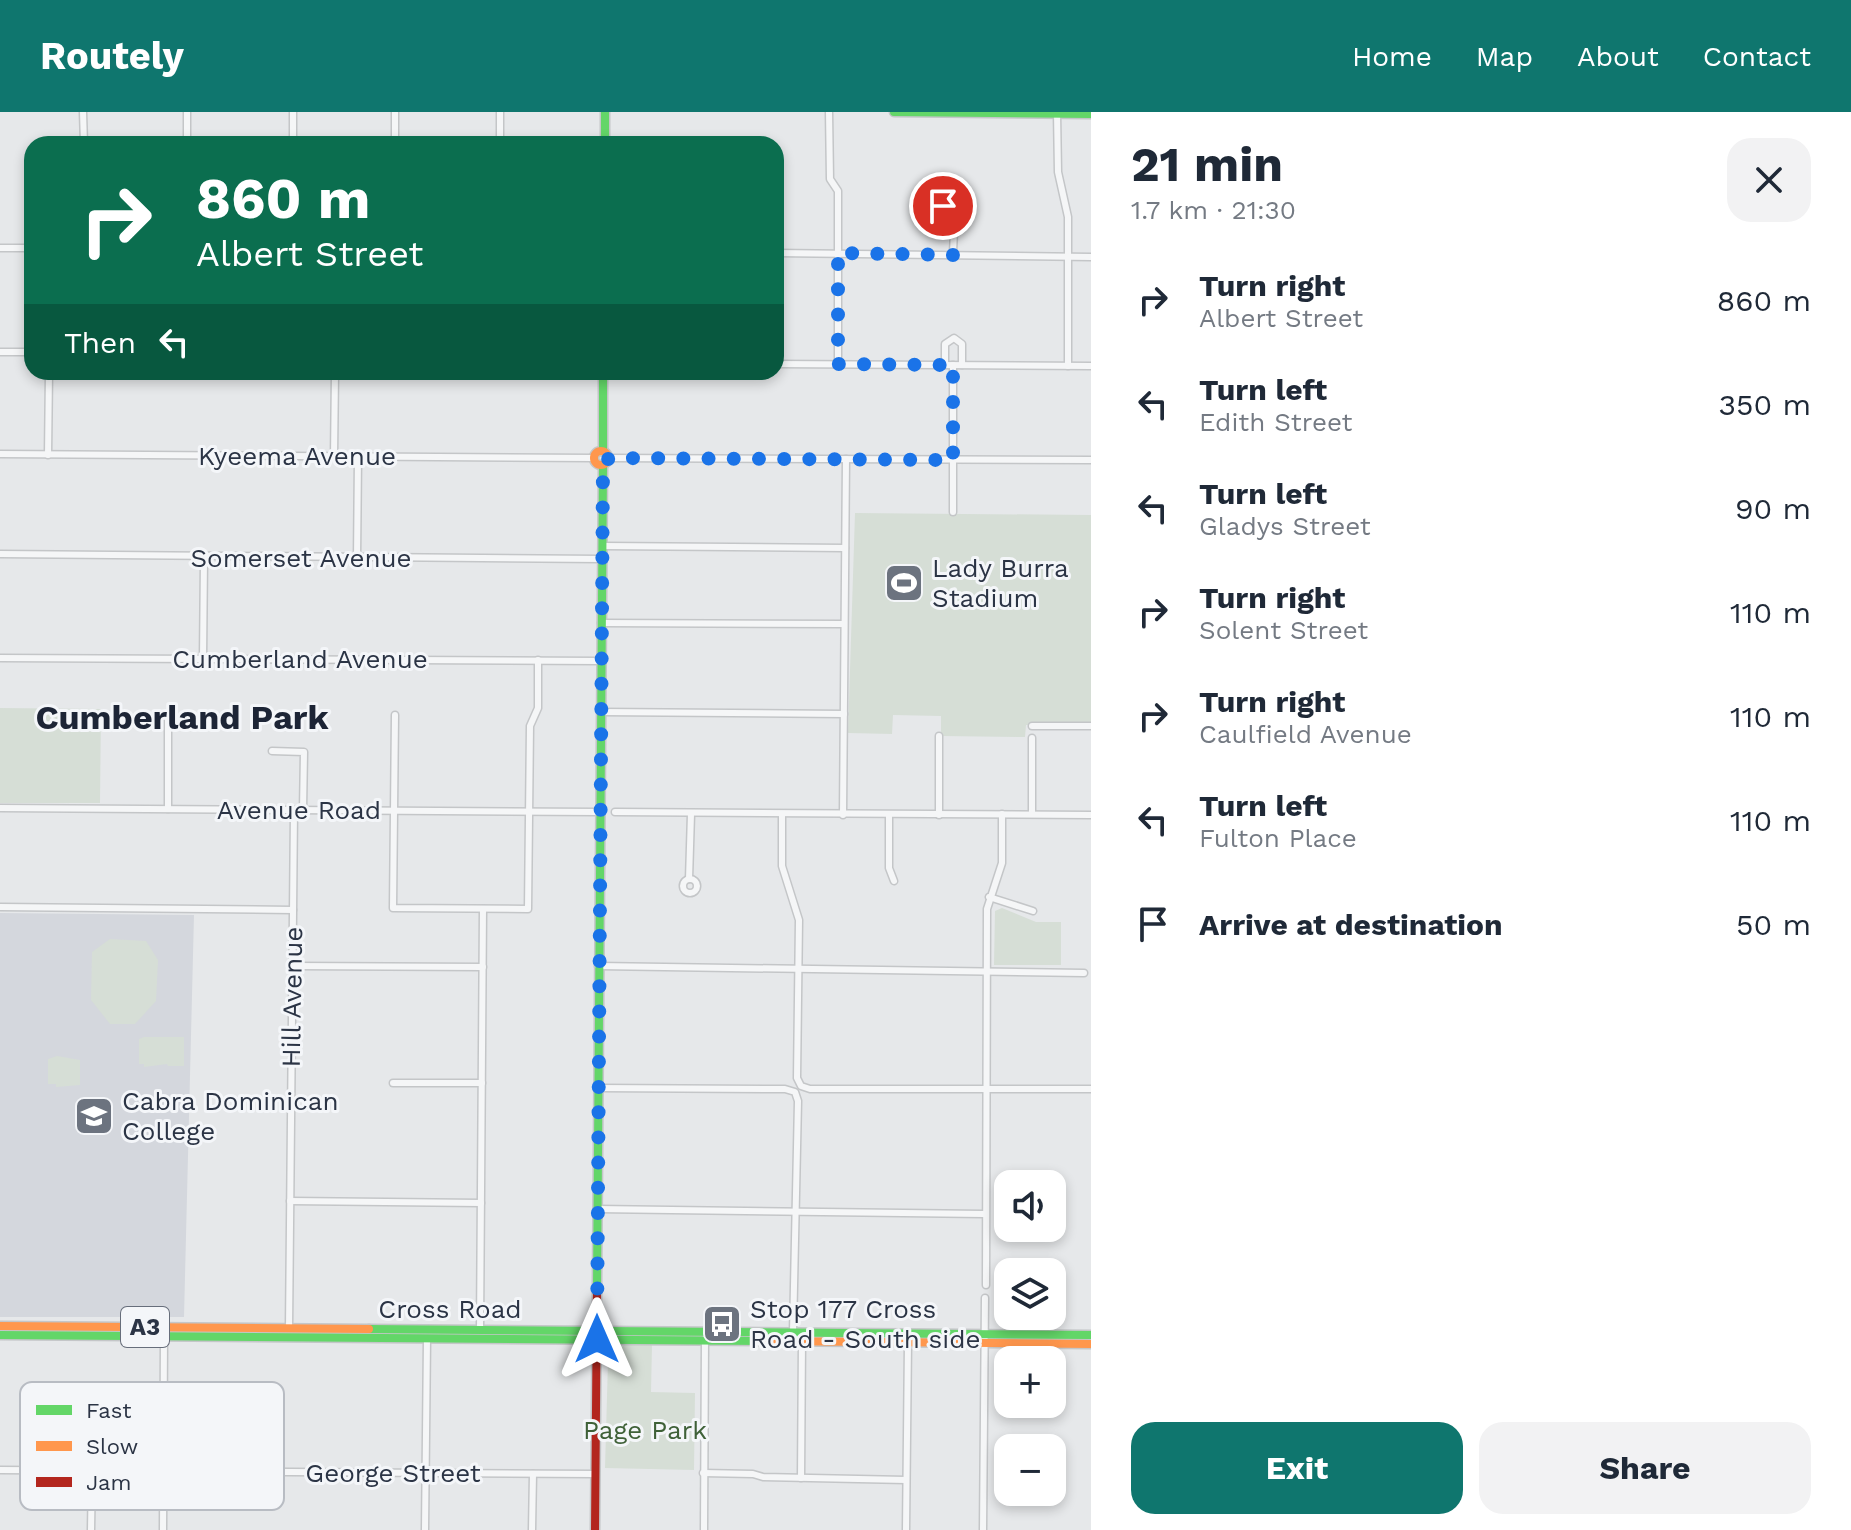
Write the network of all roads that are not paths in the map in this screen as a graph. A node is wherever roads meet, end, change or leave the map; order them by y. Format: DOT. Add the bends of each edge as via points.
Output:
graph roads {
  1 [pos="83,112"];
  2 [pos="187,112"];
  3 [pos="293,112"];
  4 [pos="395,112"];
  5 [pos="500,112"];
  6 [pos="605,112"];
  7 [pos="829,112"];
  8 [pos="894,112"];
  9 [pos="918,112"];
  10 [pos="1057,113"];
  11 [pos="1091,114"];
  12 [pos="84,136"];
  13 [pos="187,136"];
  14 [pos="293,136"];
  15 [pos="395,136"];
  16 [pos="500,136"];
  17 [pos="605,136"];
  18 [pos="952,217"];
  19 [pos="0,248"];
  20 [pos="24,248"];
  21 [pos="784,253"];
  22 [pos="838,253"];
  23 [pos="953,255"];
  24 [pos="1070,257"];
  25 [pos="1091,257"];
  26 [pos="0,352"];
  27 [pos="24,352"];
  28 [pos="784,364"];
  29 [pos="838,364"];
  30 [pos="945,365"];
  31 [pos="953,365"];
  32 [pos="962,365"];
  33 [pos="1068,366"];
  34 [pos="1091,366"];
  35 [pos="49,380"];
  36 [pos="335,380"];
  37 [pos="603,380"];
  38 [pos="0,454"];
  39 [pos="48,455"];
  40 [pos="334,457"];
  41 [pos="358,457"];
  42 [pos="594,458"];
  43 [pos="605,458"];
  44 [pos="846,459"];
  45 [pos="953,460"];
  46 [pos="1091,460"];
  47 [pos="953,512"];
  48 [pos="603,546"];
  49 [pos="845,548"];
  50 [pos="0,554"];
  51 [pos="204,558"];
  52 [pos="357,559"];
  53 [pos="602,559"];
  54 [pos="601,623"];
  55 [pos="844,624"];
  56 [pos="0,658"];
  57 [pos="203,659"];
  58 [pos="538,660"];
  59 [pos="600,661"];
  60 [pos="600,712"];
  61 [pos="168,714"];
  62 [pos="844,714"];
  63 [pos="395,715"];
  64 [pos="1032,726"];
  65 [pos="1091,726"];
  66 [pos="939,736"];
  67 [pos="1032,738"];
  68 [pos="272,751"];
  69 [pos="0,808"];
  70 [pos="168,809"];
  71 [pos="294,810"];
  72 [pos="303,810"];
  73 [pos="394,810"];
  74 [pos="530,812"];
  75 [pos="599,812"];
  76 [pos="615,812"];
  77 [pos="691,814"];
  78 [pos="782,814"];
  79 [pos="1002,814"];
  80 [pos="1032,814"];
  81 [pos="843,815"];
  82 [pos="889,815"];
  83 [pos="939,815"];
  84 [pos="1091,815"];
  85 [pos="689,879"];
  86 [pos="894,881"];
  87 [pos="989,897"];
  88 [pos="0,907"];
  89 [pos="483,909"];
  90 [pos="293,910"];
  91 [pos="1033,911"];
  92 [pos="293,966"];
  93 [pos="598,966"];
  94 [pos="483,967"];
  95 [pos="798,969"];
  96 [pos="987,972"];
  97 [pos="1084,973"];
  98 [pos="393,1083"];
  99 [pos="482,1083"];
  100 [pos="598,1088"];
  101 [pos="1091,1089"];
  102 [pos="985,1090"];
  103 [pos="290,1201"];
  104 [pos="481,1203"];
  105 [pos="597,1209"];
  106 [pos="795,1212"];
  107 [pos="984,1214"];
  108 [pos="986,1285"];
  109 [pos="985,1298"];
  110 [pos="0,1326"];
  111 [pos="164,1332"];
  112 [pos="289,1332"];
  113 [pos="793,1332"];
  114 [pos="810,1332"];
  115 [pos="427,1334"];
  116 [pos="0,1335"];
  117 [pos="480,1335"];
  118 [pos="597,1335"];
  119 [pos="706,1335"];
  120 [pos="1091,1335"];
  121 [pos="908,1338"];
  122 [pos="985,1338"];
  123 [pos="787,1341"];
  124 [pos="802,1341"];
  125 [pos="1091,1344"];
  126 [pos="164,1382"];
  127 [pos="0,1470"];
  128 [pos="20,1470"];
  129 [pos="284,1472"];
  130 [pos="426,1473"];
  131 [pos="703,1473"];
  132 [pos="533,1474"];
  133 [pos="595,1474"];
  134 [pos="801,1478"];
  135 [pos="906,1480"];
  136 [pos="91,1510"];
  137 [pos="91,1530"];
  138 [pos="425,1530"];
  139 [pos="532,1530"];
  140 [pos="595,1530"];
  141 [pos="704,1530"];
  142 [pos="906,1530"];
  143 [pos="983,1530"];
  1 -- 12 [label="street"];
  2 -- 13 [label="street"];
  3 -- 14 [label="street"];
  4 -- 15 [label="street"];
  5 -- 16 [label="street"];
  6 -- 17 [label="main road"];
  7 -- 22 [label="street"];
  8 -- 9 [label="main road"];
  9 -- 10 [label="main road"];
  10 -- 11 [label="main road"];
  10 -- 24 [label="street" via="1058,172"];
  18 -- 18 [label="street" via="962,206 962,195 957,188 945,188 943,206"];
  18 -- 23 [label="street"];
  19 -- 20 [label="street"];
  21 -- 22 [label="street"];
  22 -- 23 [label="street"];
  22 -- 29 [label="street"];
  23 -- 24 [label="street"];
  24 -- 25 [label="street"];
  24 -- 33 [label="street"];
  26 -- 27 [label="street"];
  28 -- 29 [label="street"];
  29 -- 30 [label="street"];
  30 -- 31 [label="street"];
  30 -- 32 [label="street" via="945,344 954,338 962,344"];
  31 -- 32 [label="street"];
  31 -- 45 [label="street"];
  32 -- 33 [label="street"];
  33 -- 34 [label="street"];
  35 -- 39 [label="street"];
  36 -- 40 [label="street"];
  37 -- 43 [label="main road"];
  38 -- 39 [label="street, Kyeema Avenue"];
  39 -- 40 [label="street, Kyeema Avenue"];
  40 -- 41 [label="street, Kyeema Avenue"];
  41 -- 42 [label="street, Kyeema Avenue"];
  41 -- 52 [label="street"];
  42 -- 43 [label="main road" via="598,452"];
  43 -- 44 [label="street"];
  43 -- 48 [label="main road"];
  44 -- 45 [label="street"];
  44 -- 49 [label="street"];
  45 -- 46 [label="street"];
  45 -- 47 [label="street"];
  48 -- 49 [label="street"];
  48 -- 53 [label="main road"];
  49 -- 55 [label="street"];
  50 -- 51 [label="street, Somerset Avenue"];
  51 -- 52 [label="street, Somerset Avenue"];
  51 -- 57 [label="street"];
  52 -- 53 [label="street, Somerset Avenue"];
  53 -- 54 [label="main road"];
  54 -- 55 [label="street"];
  54 -- 59 [label="main road"];
  55 -- 62 [label="street"];
  56 -- 57 [label="street, Cumberland Avenue"];
  57 -- 58 [label="street, Cumberland Avenue"];
  58 -- 59 [label="street, Cumberland Avenue"];
  58 -- 74 [label="street" via="538,708 530,726"];
  59 -- 60 [label="main road"];
  60 -- 62 [label="street"];
  60 -- 75 [label="main road"];
  61 -- 70 [label="street"];
  62 -- 81 [label="street"];
  63 -- 73 [label="street"];
  64 -- 65 [label="street"];
  66 -- 83 [label="street"];
  67 -- 80 [label="street"];
  68 -- 72 [label="street" via="304,752"];
  69 -- 70 [label="street, Avenue Road"];
  70 -- 71 [label="street, Avenue Road"];
  71 -- 72 [label="street, Avenue Road"];
  71 -- 90 [label="street, Hill Avenue"];
  72 -- 73 [label="street, Avenue Road"];
  73 -- 74 [label="street, Avenue Road"];
  73 -- 89 [label="street" via="393,908"];
  74 -- 75 [label="street, Avenue Road"];
  74 -- 89 [label="street" via="528,909"];
  75 -- 93 [label="main road"];
  76 -- 77 [label="street"];
  77 -- 78 [label="street"];
  77 -- 85 [label="street"];
  78 -- 81 [label="street"];
  78 -- 95 [label="street" via="782,866 799,920"];
  79 -- 80 [label="street"];
  79 -- 83 [label="street"];
  79 -- 87 [label="street" via="1002,863"];
  80 -- 84 [label="street"];
  81 -- 82 [label="street"];
  82 -- 83 [label="street"];
  82 -- 86 [label="street" via="889,868"];
  87 -- 91 [label="street"];
  87 -- 96 [label="street"];
  88 -- 90 [label="street"];
  89 -- 94 [label="street"];
  90 -- 92 [label="street, Hill Avenue"];
  92 -- 94 [label="street"];
  92 -- 103 [label="street, Hill Avenue"];
  93 -- 95 [label="street"];
  93 -- 100 [label="main road"];
  94 -- 99 [label="street"];
  95 -- 96 [label="street"];
  95 -- 102 [label="street" via="801,1086"];
  96 -- 97 [label="street"];
  96 -- 102 [label="street"];
  98 -- 99 [label="street"];
  99 -- 104 [label="street"];
  100 -- 105 [label="main road"];
  100 -- 106 [label="street" via="795,1092"];
  101 -- 102 [label="street"];
  102 -- 107 [label="street"];
  103 -- 104 [label="street"];
  103 -- 112 [label="street, Hill Avenue"];
  104 -- 117 [label="street"];
  105 -- 106 [label="street"];
  105 -- 118 [label="main road"];
  106 -- 107 [label="street"];
  106 -- 113 [label="street"];
  107 -- 108 [label="street"];
  109 -- 122 [label="street"];
  110 -- 111 [label="main road, Cross Road / A3"];
  111 -- 112 [label="main road, Cross Road / A3"];
  111 -- 116 [label="main road, Cross Road / A3"];
  111 -- 126 [label="street"];
  112 -- 115 [label="main road, Cross Road / A3"];
  113 -- 114 [label="main road, Cross Road / A3"];
  113 -- 119 [label="main road, Cross Road / A3"];
  113 -- 123 [label="main road"];
  113 -- 124 [label="main road"];
  114 -- 121 [label="main road, Cross Road / A3"];
  114 -- 124 [label="main road"];
  115 -- 117 [label="main road, Cross Road / A3"];
  115 -- 130 [label="street"];
  117 -- 118 [label="main road, Cross Road / A3"];
  118 -- 119 [label="main road, Cross Road / A3"];
  118 -- 133 [label="main road"];
  119 -- 123 [label="main road, Cross Road / A3"];
  119 -- 131 [label="street"];
  120 -- 122 [label="main road, Cross Road / A3"];
  121 -- 122 [label="main road, Cross Road / A3"];
  121 -- 124 [label="main road, Cross Road / A3"];
  121 -- 135 [label="street"];
  122 -- 125 [label="main road, Cross Road / A3"];
  122 -- 143 [label="street"];
  123 -- 124 [label="main road, Cross Road / A3"];
  124 -- 134 [label="street"];
  127 -- 128 [label="street, George Street"];
  129 -- 130 [label="street, George Street"];
  130 -- 132 [label="street, George Street"];
  130 -- 138 [label="street"];
  131 -- 134 [label="street"];
  131 -- 141 [label="street"];
  132 -- 133 [label="street, George Street"];
  132 -- 139 [label="street"];
  133 -- 140 [label="main road"];
  134 -- 135 [label="street"];
  135 -- 142 [label="street"];
  136 -- 137 [label="street"];
}
